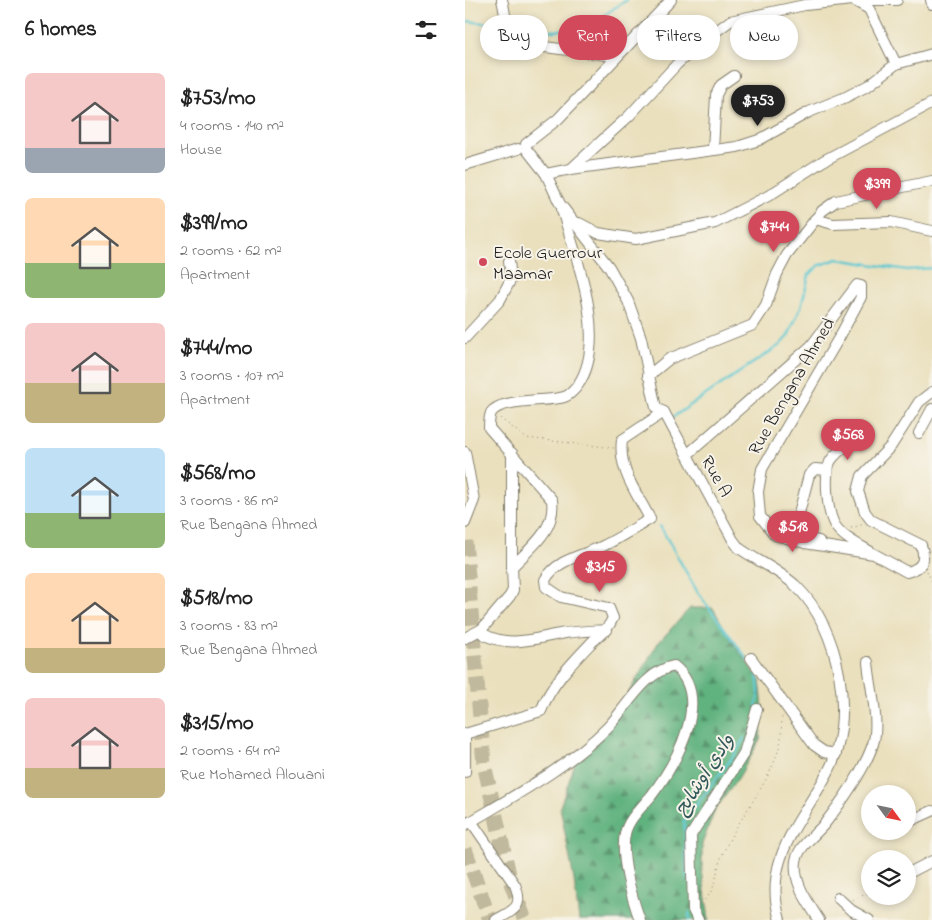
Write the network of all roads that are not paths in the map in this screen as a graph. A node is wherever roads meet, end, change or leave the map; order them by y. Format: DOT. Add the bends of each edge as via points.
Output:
graph roads {
  1 [pos="503,0"];
  2 [pos="671,0"];
  3 [pos="853,0"];
  4 [pos="897,0"];
  5 [pos="931,0"];
  6 [pos="932,4"];
  7 [pos="627,44"];
  8 [pos="558,49"];
  9 [pos="932,54"];
  10 [pos="611,60"];
  11 [pos="896,64"];
  12 [pos="734,76"];
  13 [pos="932,103"];
  14 [pos="524,148"];
  15 [pos="713,150"];
  16 [pos="465,165"];
  17 [pos="571,169"];
  18 [pos="546,174"];
  19 [pos="932,181"];
  20 [pos="560,204"];
  21 [pos="815,219"];
  22 [pos="573,220"];
  23 [pos="932,231"];
  24 [pos="509,261"];
  25 [pos="465,338"];
  26 [pos="648,376"];
  27 [pos="932,392"];
  28 [pos="932,409"];
  29 [pos="665,412"];
  30 [pos="919,433"];
  31 [pos="852,440"];
  32 [pos="465,452"];
  33 [pos="512,453"];
  34 [pos="687,455"];
  35 [pos="828,470"];
  36 [pos="465,523"];
  37 [pos="842,545"];
  38 [pos="874,554"];
  39 [pos="512,567"];
  40 [pos="482,629"];
  41 [pos="607,630"];
  42 [pos="465,638"];
  43 [pos="751,658"];
  44 [pos="868,662"];
  45 [pos="757,709"];
  46 [pos="836,754"];
  47 [pos="465,772"];
  48 [pos="932,811"];
  49 [pos="916,818"];
  50 [pos="468,823"];
  51 [pos="932,860"];
  52 [pos="916,869"];
  53 [pos="841,902"];
  54 [pos="496,920"];
  55 [pos="640,920"];
  56 [pos="698,920"];
  57 [pos="780,920"];
  58 [pos="819,920"];
  59 [pos="869,920"];
  1 -- 8 [label="street" via="508,19 507,31 512,40"];
  2 -- 7 [label="street"];
  3 -- 4 [label="street"];
  3 -- 11 [label="street" via="869,9"];
  3 -- 17 [label="street" via="805,5 730,22 677,64 629,116"];
  5 -- 6 [label="street"];
  9 -- 11 [label="street"];
  10 -- 14 [label="street" via="558,119"];
  11 -- 15 [label="street" via="869,85 809,112 759,140 727,150"];
  12 -- 15 [label="street" via="721,86 716,95"];
  13 -- 22 [label="street" via="715,223 636,239 598,233"];
  14 -- 16 [label="street"];
  14 -- 18 [label="street, Rue A"];
  15 -- 17 [label="street"];
  17 -- 18 [label="street"];
  18 -- 20 [label="street, Rue A"];
  19 -- 21 [label="street" via="836,201"];
  20 -- 22 [label="street, Rue A"];
  20 -- 33 [label="street" via="591,322 589,359 579,384 566,397 517,402 491,412 489,428"];
  21 -- 23 [label="street" via="833,224 897,222"];
  21 -- 26 [label="street" via="787,255 766,305 753,324 669,359"];
  22 -- 26 [label="street, Rue A" via="609,267 628,301 638,328"];
  24 -- 25 [label="street" via="511,279 500,300"];
  26 -- 29 [label="street, Rue A" via="656,408"];
  27 -- 38 [label="street, Rue Bengana Ahmed" via="919,402 891,446 862,476 859,491 871,520 921,545 924,562 917,570 907,572"];
  28 -- 30 [label="street"];
  29 -- 34 [label="street, Rue A"];
  29 -- 41 [label="street" via="622,440 626,475 650,519 603,546 564,562 550,571 545,580 546,587 561,597 609,608 613,618"];
  31 -- 35 [label="street" via="833,458"];
  32 -- 36 [label="street" via="474,500"];
  33 -- 39 [label="street"];
  33 -- 39 [label="street" via="552,500 554,514 547,530"];
  34 -- 38 [label="street, Rue Bengana Ahmed" via="811,346 857,284 860,285 862,293 852,312 762,468 758,492 760,516 775,535"];
  34 -- 46 [label="street, Rue A" via="739,548 795,586 822,623 843,697 842,729"];
  35 -- 37 [label="street" via="815,469 809,475 799,518 811,539"];
  35 -- 38 [label="street" via="831,520 836,528"];
  39 -- 40 [label="street" via="513,590"];
  40 -- 41 [label="street" via="483,634 491,638 511,643"];
  40 -- 42 [label="street"];
  41 -- 47 [label="street" via="569,667 547,696 541,711 465,734"];
  43 -- 46 [label="street" via="819,750"];
  44 -- 58 [label="street" via="877,727 868,757 825,823 801,848 796,860 803,895"];
  45 -- 56 [label="street" via="743,753 691,835 693,910"];
  46 -- 57 [label="street, Rue A" via="784,846 776,883"];
  48 -- 49 [label="street"];
  50 -- 54 [label="street" via="519,893 515,909"];
  50 -- 55 [label="street" via="562,767 608,728 634,696 664,668 674,666 685,674 690,690 688,729 666,773 625,832 623,850"];
  51 -- 52 [label="street"];
  53 -- 59 [label="street"];
}
